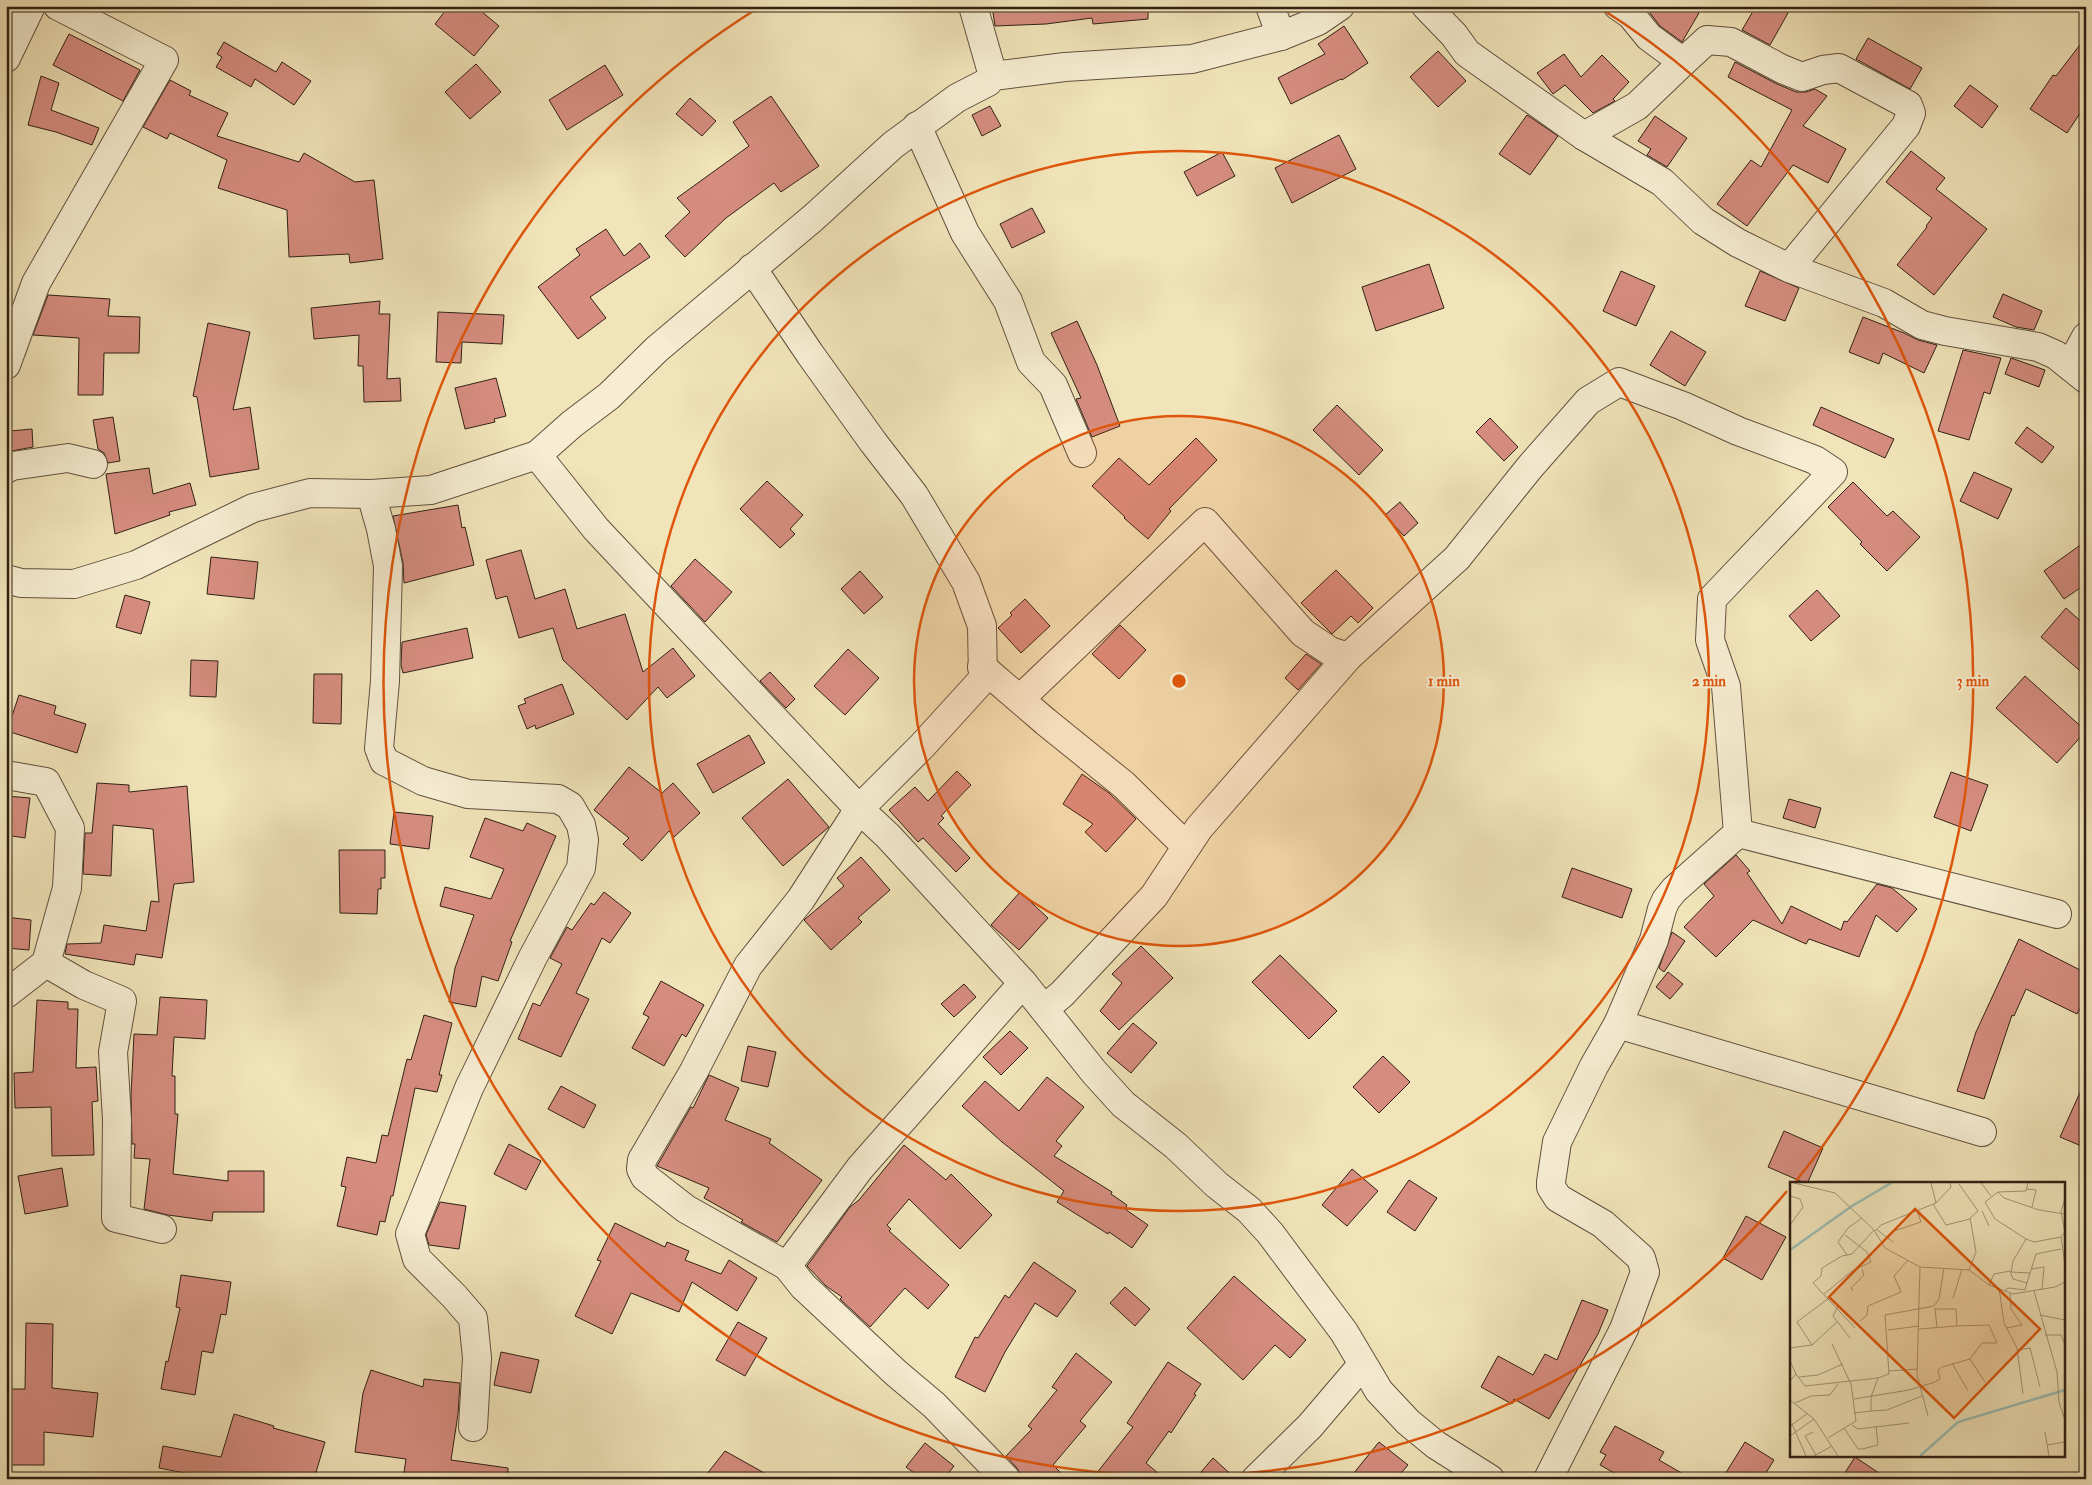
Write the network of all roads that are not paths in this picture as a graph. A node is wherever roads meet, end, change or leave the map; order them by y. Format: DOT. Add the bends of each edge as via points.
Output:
graph roads {
  1 [pos="31,6"];
  2 [pos="58,6"];
  3 [pos="973,6"];
  4 [pos="1270,6"];
  5 [pos="1340,6"];
  6 [pos="1426,6"];
  7 [pos="1618,6"];
  8 [pos="1281,36"];
  9 [pos="6,58"];
  10 [pos="1683,62"];
  11 [pos="993,76"];
  12 [pos="917,126"];
  13 [pos="1584,136"];
  14 [pos="752,268"];
  15 [pos="1789,268"];
  16 [pos="2086,337"];
  17 [pos="6,365"];
  18 [pos="2078,373"];
  19 [pos="1082,453"];
  20 [pos="537,456"];
  21 [pos="93,464"];
  22 [pos="6,469"];
  23 [pos="371,494"];
  24 [pos="6,579"];
  25 [pos="1348,657"];
  26 [pos="982,667"];
  27 [pos="1020,699"];
  28 [pos="6,775"];
  29 [pos="859,809"];
  30 [pos="1738,832"];
  31 [pos="1186,846"];
  32 [pos="2057,914"];
  33 [pos="46,963"];
  34 [pos="1023,983"];
  35 [pos="6,994"];
  36 [pos="1044,1009"];
  37 [pos="1618,1024"];
  38 [pos="1982,1132"];
  39 [pos="162,1229"];
  40 [pos="787,1266"];
  41 [pos="1362,1365"];
  42 [pos="473,1427"];
  43 [pos="1006,1479"];
  44 [pos="1256,1479"];
  45 [pos="1490,1479"];
  46 [pos="1548,1479"];
  1 -- 9 [label="street"];
  2 -- 17 [label="street" via="164,60 36,283"];
  3 -- 11 [label="street"];
  4 -- 8 [label="street"];
  5 -- 8 [label="street" via="1318,21"];
  6 -- 13 [label="street" via="1468,52"];
  7 -- 10 [label="street" via="1631,15 1648,38"];
  8 -- 11 [label="street" via="1192,59 1065,67"];
  10 -- 13 [label="street" via="1637,106"];
  10 -- 15 [label="street" via="1707,40 1731,42 1802,77 1840,68 1908,105 1911,113 1906,126"];
  11 -- 12 [label="street"];
  12 -- 14 [label="street"];
  12 -- 19 [label="street" via="965,233 1008,300 1031,362 1053,385"];
  13 -- 15 [label="street" via="1662,182 1703,221 1738,243"];
  14 -- 20 [label="street"];
  14 -- 26 [label="street" via="815,362 914,495 966,582 982,626"];
  15 -- 18 [label="street" via="1884,303 1922,325 2038,347 2056,355"];
  16 -- 18 [label="street"];
  20 -- 23 [label="street" via="431,490"];
  20 -- 29 [label="street" via="596,529"];
  21 -- 22 [label="street" via="68,458"];
  23 -- 24 [label="street" via="310,493 253,508 136,565 74,584 22,583"];
  23 -- 42 [label="street" via="388,566 380,755 388,764 423,782 468,794 564,801 581,825 584,840 581,868 533,956 469,1088 410,1234 417,1260 472,1318 476,1358"];
  25 -- 27 [label="street" via="1330,651 1303,633 1205,522"];
  25 -- 30 [label="street" via="1458,558 1530,467 1588,401 1619,382 1815,460 1833,472 1712,599 1710,640 1726,686"];
  25 -- 31 [label="street"];
  26 -- 27 [label="street"];
  26 -- 29 [label="street" via="982,679"];
  27 -- 31 [label="street" via="1124,785"];
  28 -- 33 [label="street" via="46,782 70,828 67,888"];
  29 -- 34 [label="street" via="895,843"];
  29 -- 40 [label="street" via="801,898 748,966 694,1072 642,1160 641,1169 645,1177 686,1210"];
  30 -- 32 [label="street"];
  30 -- 37 [label="street" via="1666,900 1654,940"];
  31 -- 36 [label="street" via="1154,896"];
  33 -- 35 [label="street"];
  33 -- 39 [label="street" via="84,985 122,1001 113,1052 116,1218"];
  34 -- 36 [label="street"];
  34 -- 40 [label="street" via="860,1168"];
  36 -- 41 [label="street" via="1123,1104 1249,1210 1270,1233 1344,1332"];
  37 -- 38 [label="street"];
  37 -- 46 [label="street" via="1557,1142 1550,1182 1558,1198 1603,1224 1641,1258 1646,1272 1624,1329"];
  40 -- 43 [label="street" via="803,1286 896,1374 934,1405"];
  41 -- 44 [label="street" via="1310,1426"];
  41 -- 45 [label="street" via="1379,1391 1408,1422 1436,1445"];
}
